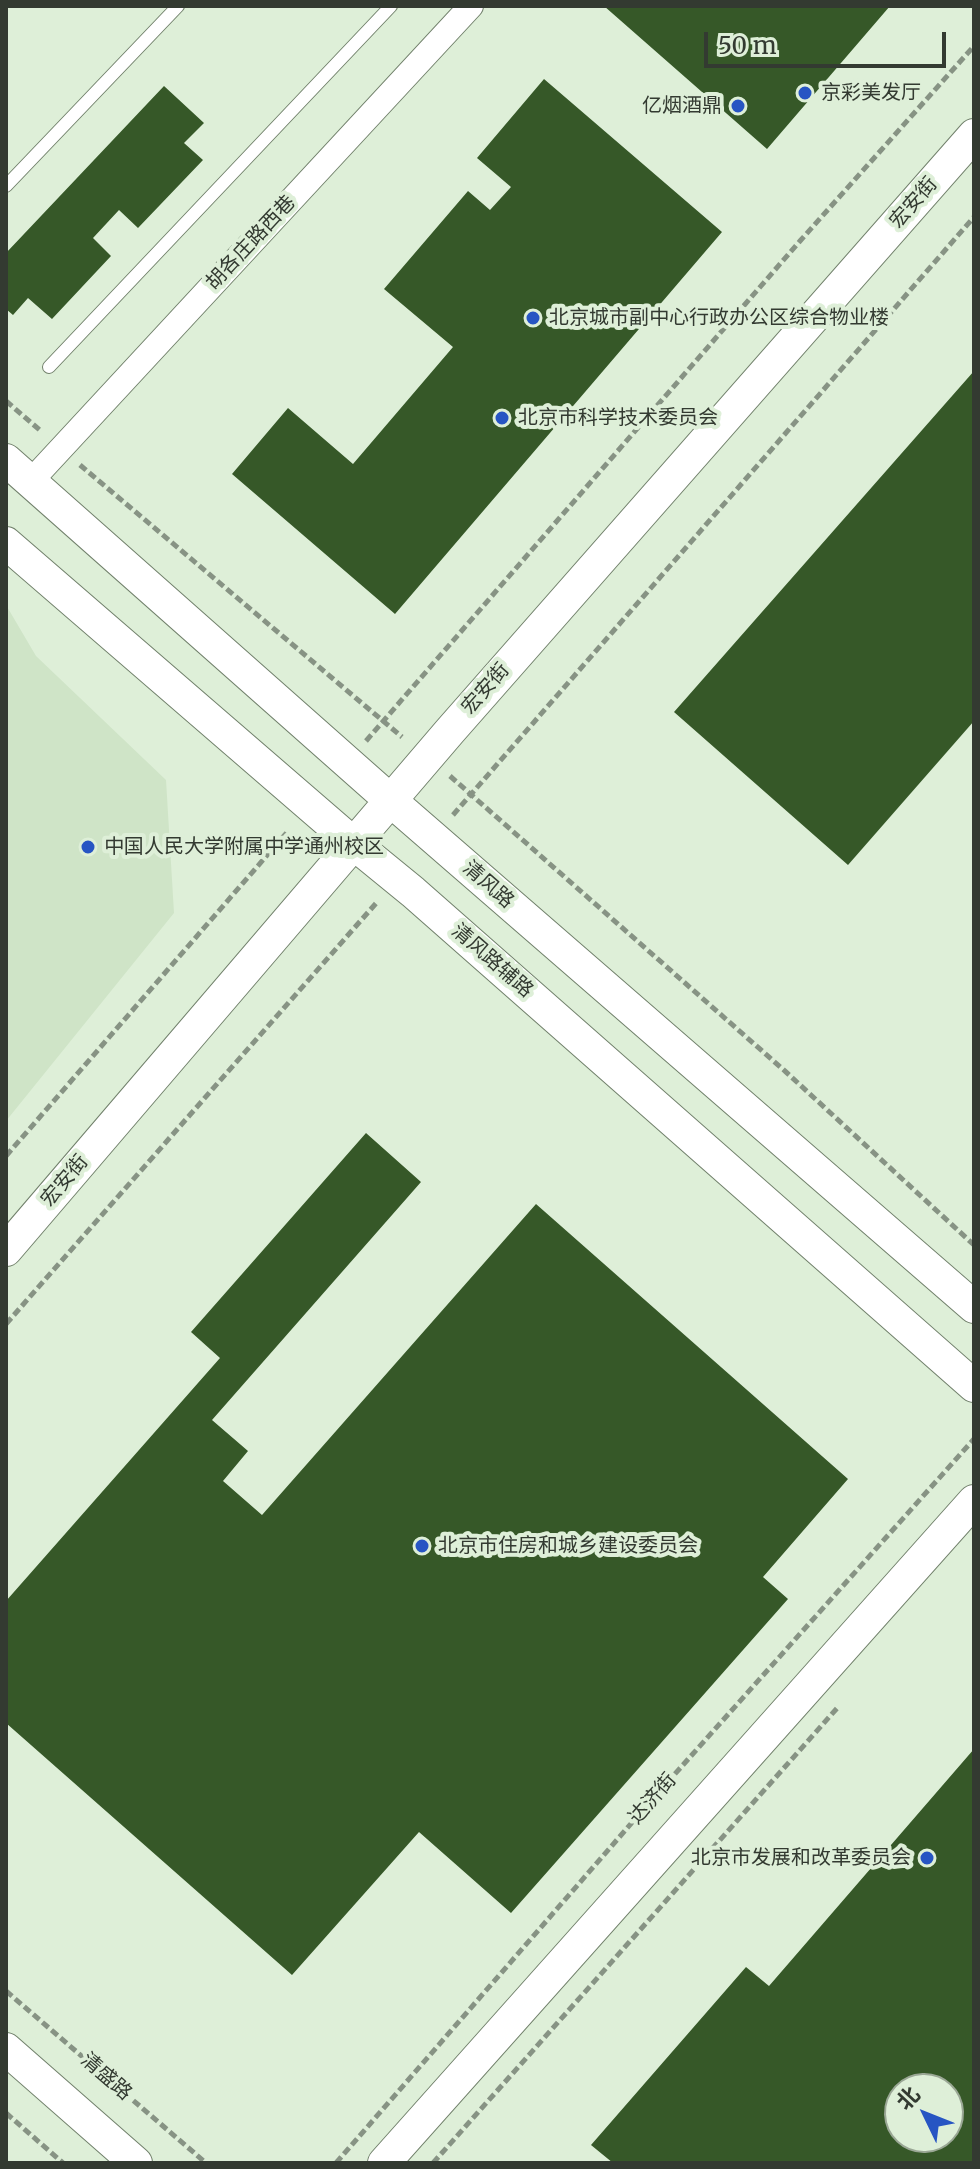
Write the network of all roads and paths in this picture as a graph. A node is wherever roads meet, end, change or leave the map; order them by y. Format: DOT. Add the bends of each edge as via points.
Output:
graph roads {
  1 [pos="178,6"];
  2 [pos="391,6"];
  3 [pos="471,6"];
  4 [pos="974,46"];
  5 [pos="974,135"];
  6 [pos="6,166"];
  7 [pos="17,175"];
  8 [pos="6,186"];
  9 [pos="974,217"];
  10 [pos="49,367"];
  11 [pos="6,401"];
  12 [pos="60,448"];
  13 [pos="6,460"];
  14 [pos="31,481"];
  15 [pos="6,543"];
  16 [pos="383,721"];
  17 [pos="427,757"];
  18 [pos="348,762"];
  19 [pos="472,793"];
  20 [pos="390,800"];
  21 [pos="310,806"];
  22 [pos="434,837"];
  23 [pos="353,843"];
  24 [pos="397,879"];
  25 [pos="6,1156"];
  26 [pos="974,1245"];
  27 [pos="6,1250"];
  28 [pos="974,1307"];
  29 [pos="6,1324"];
  30 [pos="974,1386"];
  31 [pos="974,1439"];
  32 [pos="974,1501"];
  33 [pos="847,1697"];
  34 [pos="6,1991"];
  35 [pos="6,2049"];
  36 [pos="6,2113"];
  37 [pos="63,2163"];
  38 [pos="136,2163"];
  39 [pos="206,2163"];
  40 [pos="336,2163"];
  41 [pos="384,2163"];
  42 [pos="433,2163"];
  1 -- 7 [label="lane"];
  2 -- 10 [label="lane"];
  3 -- 12 [label="street, 胡各庄路西巷"];
  4 -- 16 [label="path"];
  5 -- 17 [label="street, 宏安街"];
  6 -- 7 [label="lane"];
  7 -- 8 [label="lane"];
  9 -- 19 [label="path"];
  11 -- 12 [label="path"];
  12 -- 14 [label="street, 胡各庄路西巷"];
  12 -- 16 [label="path"];
  13 -- 14 [label="street, 清风路"];
  14 -- 18 [label="street, 清风路"];
  15 -- 21 [label="street, 清风路辅路"];
  16 -- 17 [label="path"];
  16 -- 18 [label="path"];
  17 -- 19 [label="path"];
  17 -- 20 [label="street, 宏安街"];
  18 -- 20 [label="street, 清风路"];
  19 -- 22 [label="path"];
  19 -- 26 [label="path"];
  20 -- 22 [label="street, 清风路"];
  20 -- 23 [label="street, 宏安街"];
  21 -- 23 [label="street, 清风路辅路"];
  21 -- 25 [label="path"];
  22 -- 28 [label="street, 清风路"];
  23 -- 24 [label="street, 清风路辅路"];
  23 -- 27 [label="street, 宏安街"];
  24 -- 29 [label="path"];
  24 -- 30 [label="street, 清风路辅路"];
  31 -- 40 [label="path, 达济街"];
  32 -- 41 [label="street, 达济街"];
  33 -- 42 [label="path"];
  34 -- 39 [label="path, 清盛路"];
  35 -- 38 [label="street"];
  36 -- 37 [label="path"];
}
